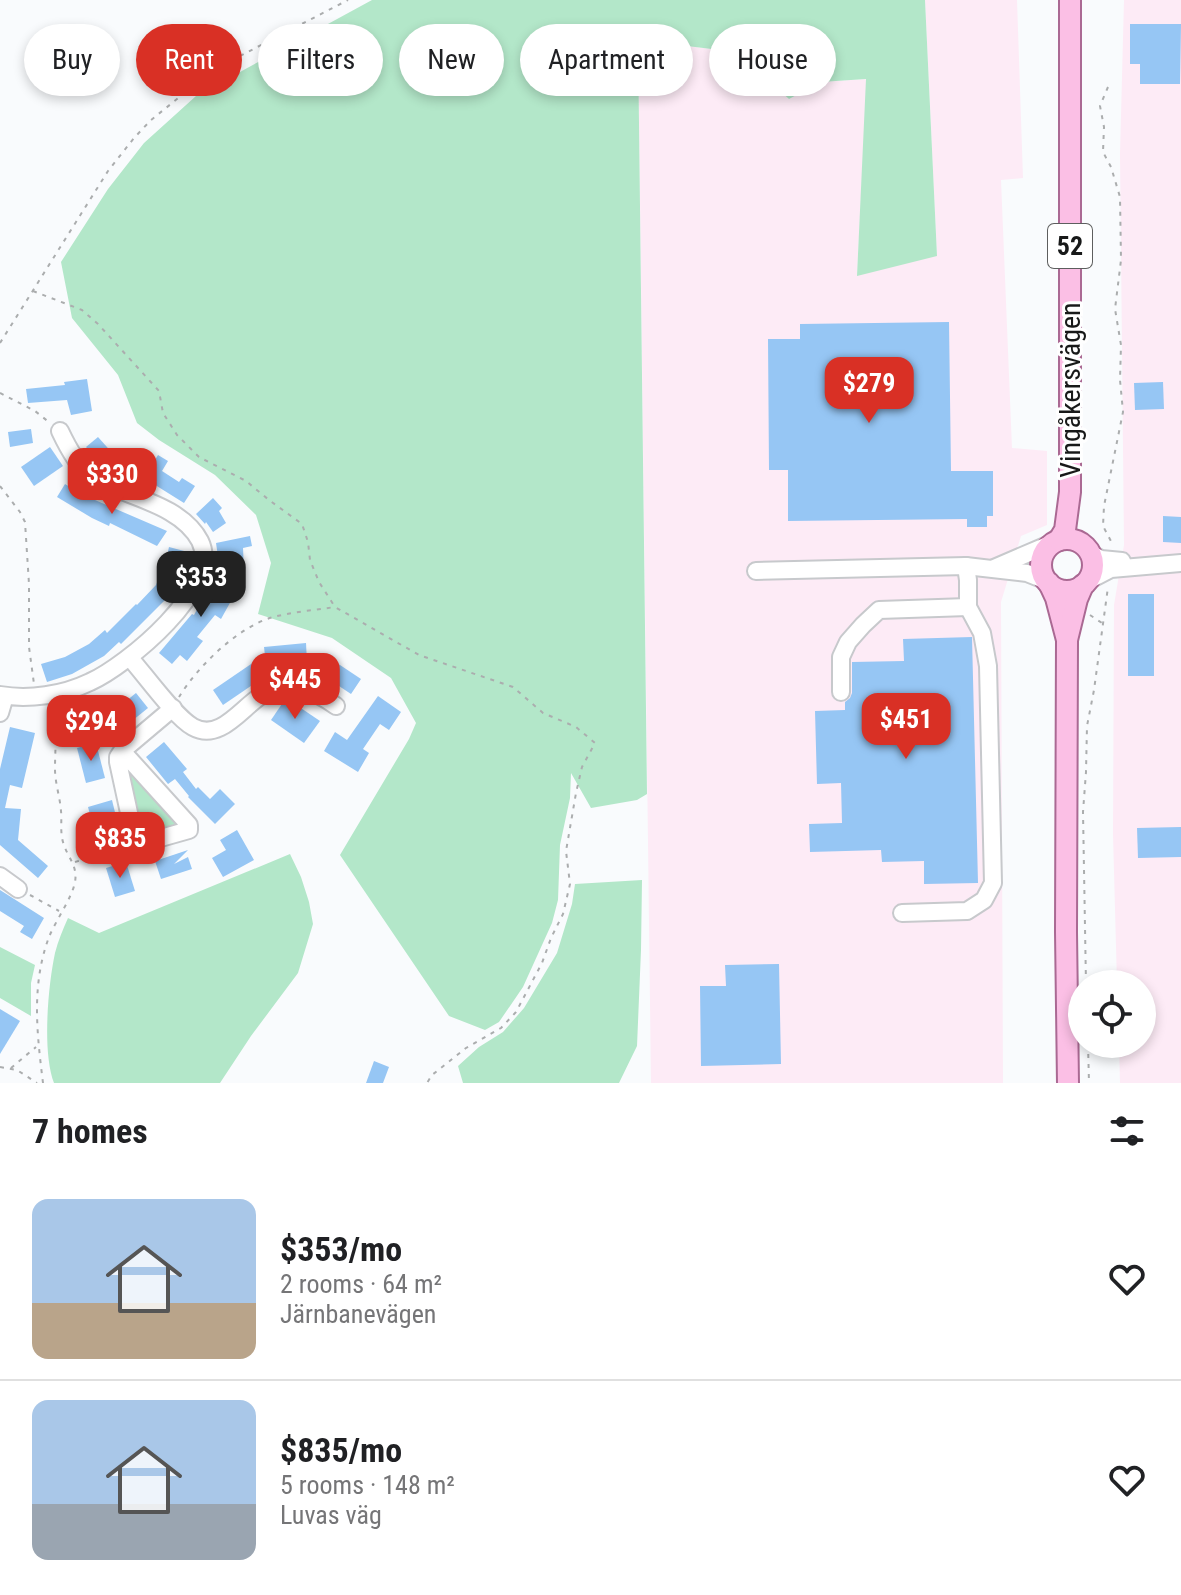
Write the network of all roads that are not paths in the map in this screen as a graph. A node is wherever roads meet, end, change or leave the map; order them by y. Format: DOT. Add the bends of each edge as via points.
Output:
graph roads {
  1 [pos="1070,0"];
  2 [pos="60,431"];
  3 [pos="1070,492"];
  4 [pos="1055,542"];
  5 [pos="1088,550"];
  6 [pos="1163,563"];
  7 [pos="1181,563"];
  8 [pos="966,566"];
  9 [pos="992,569"];
  10 [pos="756,571"];
  11 [pos="1048,582"];
  12 [pos="1085,584"];
  13 [pos="968,607"];
  14 [pos="1067,640"];
  15 [pos="130,658"];
  16 [pos="841,692"];
  17 [pos="2,696"];
  18 [pos="336,706"];
  19 [pos="173,708"];
  20 [pos="0,713"];
  21 [pos="122,751"];
  22 [pos="0,876"];
  23 [pos="18,889"];
  24 [pos="902,913"];
  25 [pos="1068,1083"];
  1 -- 3 [label="main road, Vingåkersvägen / 52"];
  2 -- 15 [label="street" via="77,461 99,483 159,506 191,528 201,542 202,566 192,590 169,622"];
  3 -- 4 [label="main road, Vingåkersvägen / 52" via="1065,530"];
  3 -- 5 [label="main road, Vingåkersvägen / 52"];
  4 -- 5 [label="main road" via="1070,539"];
  4 -- 9 [label="street"];
  4 -- 11 [label="main road, 52" via="1041,562"];
  5 -- 6 [label="street" via="1101,559"];
  5 -- 12 [label="main road, 52" via="1093,567"];
  6 -- 7 [label="street"];
  6 -- 12 [label="street" via="1111,569"];
  8 -- 9 [label="street"];
  8 -- 10 [label="street"];
  8 -- 13 [label="street"];
  9 -- 11 [label="street" via="1027,573"];
  11 -- 12 [label="main road" via="1064,591"];
  11 -- 14 [label="main road, 52"];
  12 -- 14 [label="main road, 52"];
  13 -- 16 [label="street" via="879,610 841,657"];
  13 -- 24 [label="street" via="982,633 988,666 993,883 984,900 967,911"];
  14 -- 25 [label="main road, 52"];
  15 -- 17 [label="street" via="91,682 55,694"];
  15 -- 19 [label="street"];
  17 -- 20 [label="street"];
  18 -- 19 [label="street" via="322,695 279,688 211,730 189,725"];
  19 -- 21 [label="street"];
  21 -- 21 [label="street" via="118,762 136,845 186,832 189,825"];
  22 -- 23 [label="street"];
}
